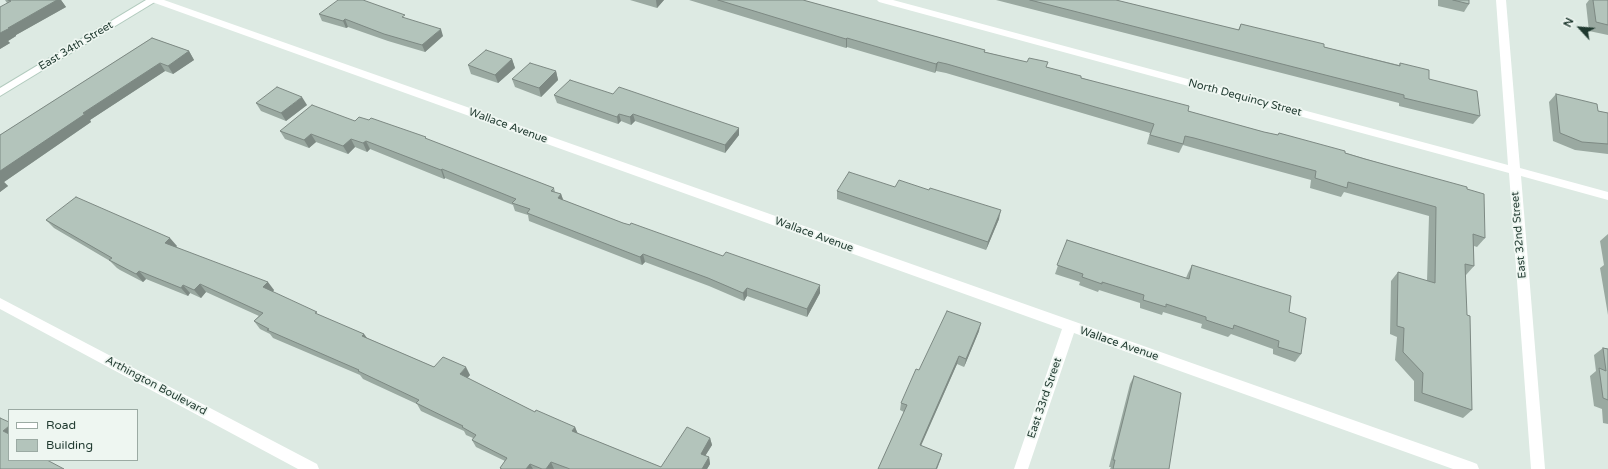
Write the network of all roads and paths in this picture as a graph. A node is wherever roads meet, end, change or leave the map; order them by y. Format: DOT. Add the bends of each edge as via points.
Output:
graph roads {
  1 [pos="154,0"];
  2 [pos="882,0"];
  3 [pos="1501,0"];
  4 [pos="0,93"];
  5 [pos="1513,170"];
  6 [pos="1608,196"];
  7 [pos="0,304"];
  8 [pos="1069,327"];
  9 [pos="312,469"];
  10 [pos="1021,469"];
  11 [pos="1472,469"];
  12 [pos="1538,469"];
  1 -- 4 [label="street, East 34th Street"];
  1 -- 8 [label="street, Wallace Avenue"];
  2 -- 5 [label="street, North Dequincy Street"];
  3 -- 5 [label="street, East 32nd Street"];
  5 -- 6 [label="street, North Dequincy Street"];
  5 -- 12 [label="street, East 32nd Street"];
  7 -- 9 [label="street, Arthington Boulevard"];
  8 -- 10 [label="street, East 33rd Street"];
  8 -- 11 [label="street, Wallace Avenue"];
}
